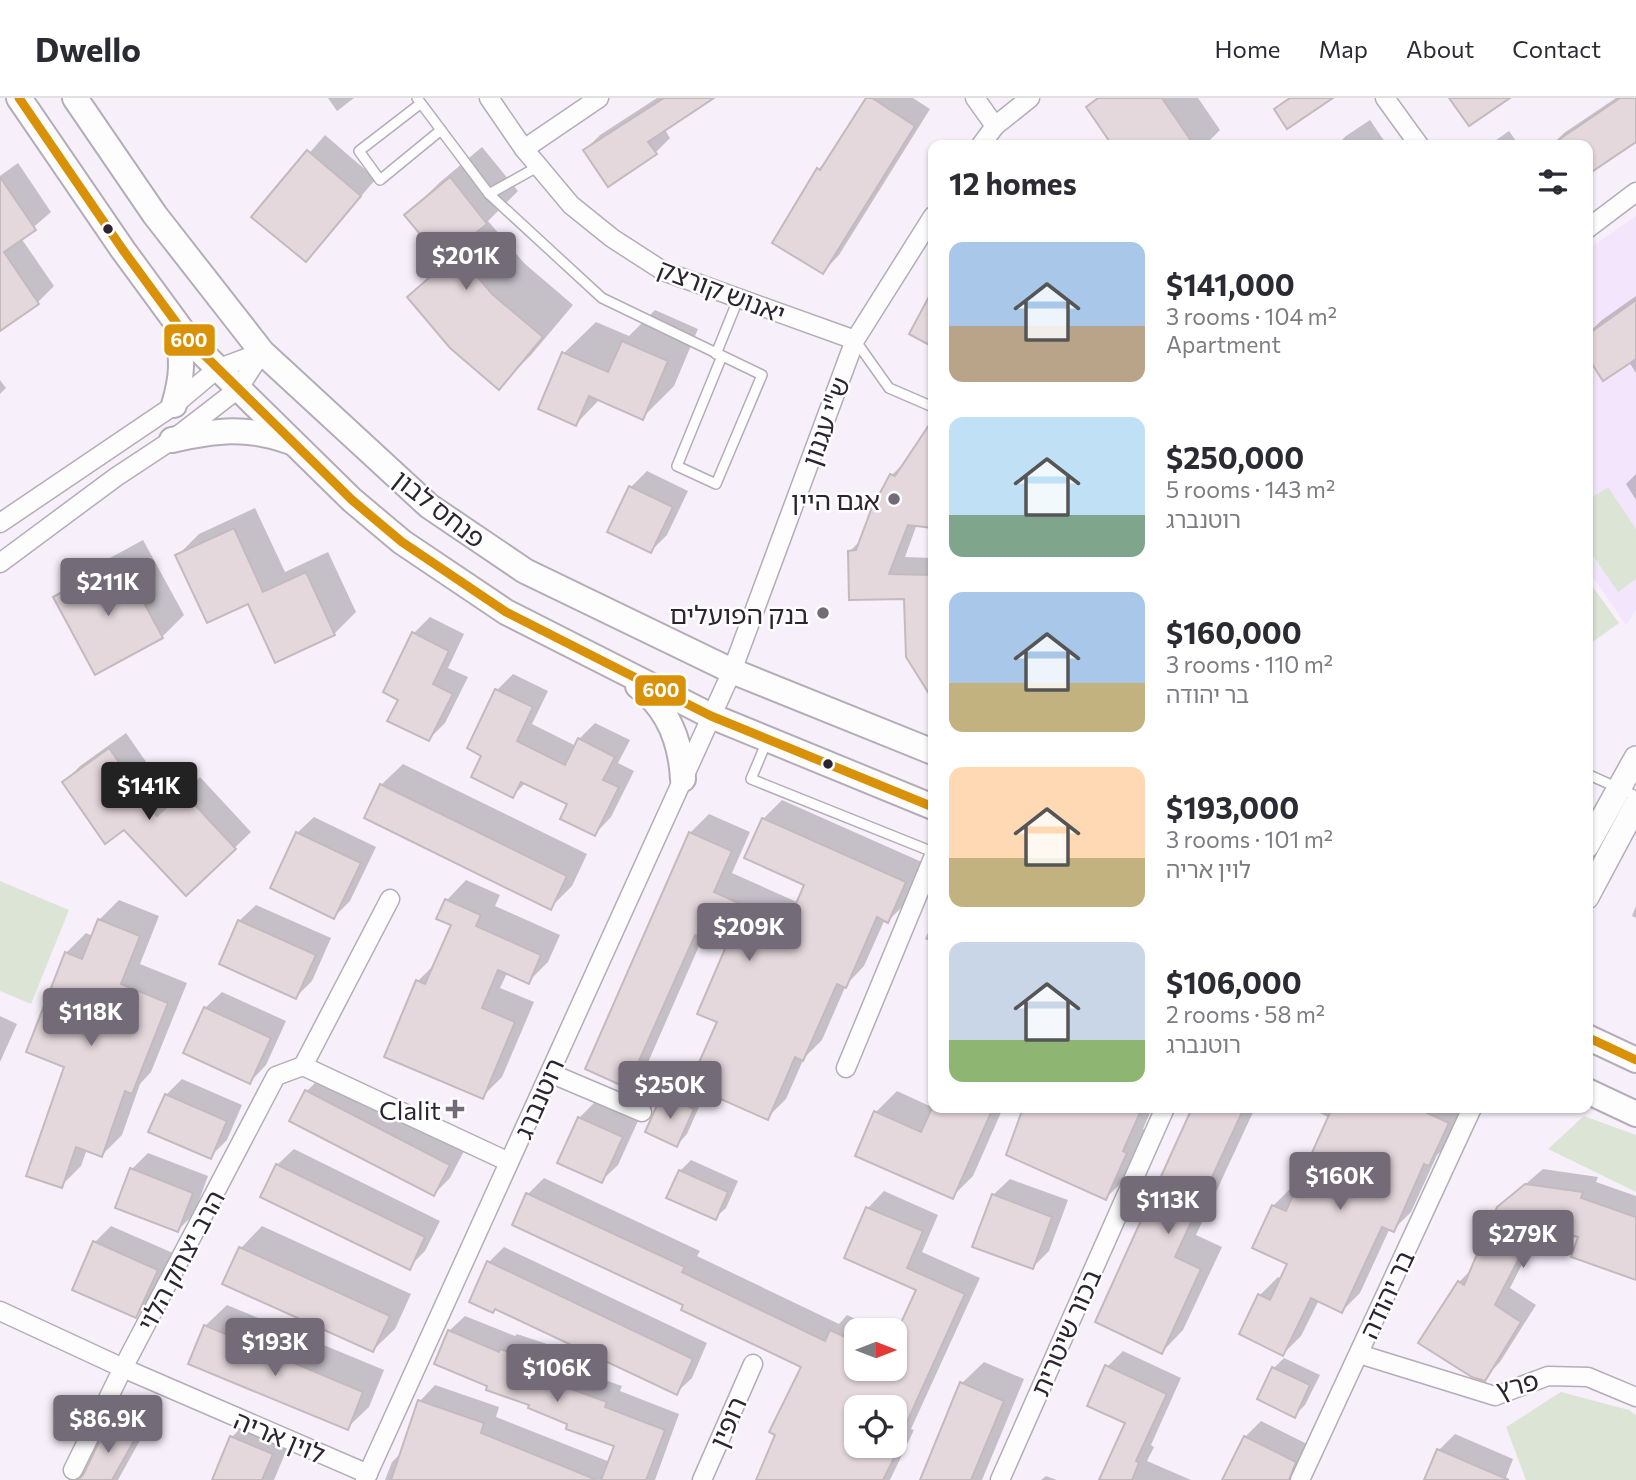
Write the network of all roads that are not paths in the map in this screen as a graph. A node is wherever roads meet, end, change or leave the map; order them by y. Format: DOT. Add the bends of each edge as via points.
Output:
graph roads {
  1 [pos="19,98"];
  2 [pos="75,98"];
  3 [pos="489,98"];
  4 [pos="599,98"];
  5 [pos="975,98"];
  6 [pos="1030,98"];
  7 [pos="418,101"];
  8 [pos="1393,101"];
  9 [pos="996,127"];
  10 [pos="441,130"];
  11 [pos="985,140"];
  12 [pos="1416,140"];
  13 [pos="524,149"];
  14 [pos="539,166"];
  15 [pos="1636,192"];
  16 [pos="488,194"];
  17 [pos="928,224"];
  18 [pos="1593,224"];
  19 [pos="739,298"];
  20 [pos="174,320"];
  21 [pos="855,340"];
  22 [pos="262,352"];
  23 [pos="719,355"];
  24 [pos="217,369"];
  25 [pos="238,389"];
  26 [pos="174,405"];
  27 [pos="928,405"];
  28 [pos="172,440"];
  29 [pos="296,444"];
  30 [pos="99,455"];
  31 [pos="116,477"];
  32 [pos="0,523"];
  33 [pos="0,563"];
  34 [pos="609,664"];
  35 [pos="732,671"];
  36 [pos="711,716"];
  37 [pos="767,740"];
  38 [pos="928,750"];
  39 [pos="1636,758"];
  40 [pos="1593,777"];
  41 [pos="683,779"];
  42 [pos="1627,792"];
  43 [pos="928,805"];
  44 [pos="1636,805"];
  45 [pos="1593,838"];
  46 [pos="928,850"];
  47 [pos="928,870"];
  48 [pos="1593,886"];
  49 [pos="390,899"];
  50 [pos="1593,1040"];
  51 [pos="1636,1060"];
  52 [pos="303,1066"];
  53 [pos="846,1068"];
  54 [pos="550,1073"];
  55 [pos="1593,1094"];
  56 [pos="642,1112"];
  57 [pos="1163,1113"];
  58 [pos="1470,1113"];
  59 [pos="1636,1114"];
  60 [pos="509,1162"];
  61 [pos="0,1311"];
  62 [pos="1359,1354"];
  63 [pos="753,1364"];
  64 [pos="123,1368"];
  65 [pos="1636,1397"];
  66 [pos="73,1470"];
  67 [pos="367,1477"];
  68 [pos="702,1480"];
  69 [pos="1000,1480"];
  70 [pos="1300,1480"];
  1 -- 20 [label="main road, פנחס לבון"];
  2 -- 22 [label="main road, פנחס לבון" via="155,215"];
  3 -- 13 [label="street, יאנוש קורצק"];
  4 -- 13 [label="street"];
  5 -- 9 [label="street"];
  6 -- 9 [label="street"];
  7 -- 10 [label="lane"];
  7 -- 10 [label="lane" via="359,151 380,180"];
  8 -- 12 [label="street"];
  9 -- 11 [label="street"];
  10 -- 16 [label="lane"];
  13 -- 14 [label="street, יאנוש קורצק"];
  14 -- 16 [label="lane"];
  14 -- 19 [label="street, יאנוש קורצק" via="571,205 622,244 663,271"];
  15 -- 18 [label="street"];
  16 -- 23 [label="lane" via="603,298"];
  17 -- 21 [label="street, ש\"י עגנון"];
  19 -- 21 [label="street, יאנוש קורצק"];
  19 -- 23 [label="lane"];
  20 -- 24 [label="main road, פנחס לבון"];
  20 -- 26 [label="main road" via="182,355"];
  21 -- 27 [label="lane" via="889,388"];
  21 -- 35 [label="street, ש\"י עגנון"];
  22 -- 24 [label="street"];
  22 -- 25 [label="street"];
  22 -- 35 [label="main road, פנחס לבון" via="429,506 525,571"];
  23 -- 23 [label="lane" via="762,375 716,484 677,466"];
  24 -- 25 [label="main road, פנחס לבון"];
  24 -- 26 [label="street"];
  25 -- 28 [label="street"];
  25 -- 29 [label="main road, פנחס לבון"];
  26 -- 30 [label="street"];
  28 -- 29 [label="main road" via="214,430 263,434"];
  28 -- 31 [label="street"];
  29 -- 34 [label="main road, פנחס לבון" via="402,542 506,612"];
  30 -- 31 [label="street"];
  30 -- 32 [label="street"];
  31 -- 33 [label="street"];
  34 -- 36 [label="main road, פנחס לבון"];
  34 -- 41 [label="main road" via="646,692 663,713 676,735"];
  35 -- 36 [label="street, ש\"י עגנון"];
  35 -- 38 [label="main road, פנחס לבון"];
  36 -- 37 [label="main road, פנחס לבון"];
  36 -- 41 [label="street, רוטנברג"];
  37 -- 43 [label="main road, פנחס לבון"];
  37 -- 46 [label="lane" via="751,779"];
  39 -- 42 [label="street"];
  40 -- 42 [label="lane"];
  41 -- 54 [label="street, רוטנברג"];
  42 -- 45 [label="street"];
  44 -- 48 [label="street"];
  47 -- 53 [label="street"];
  49 -- 52 [label="street"];
  50 -- 51 [label="main road"];
  52 -- 60 [label="street"];
  52 -- 64 [label="street, הרב יצחק הלוי" via="276,1076"];
  54 -- 56 [label="street"];
  54 -- 60 [label="street, רוטנברג"];
  55 -- 59 [label="main road"];
  57 -- 69 [label="street, בכור שיטרית"];
  58 -- 62 [label="street, בר יהודה"];
  60 -- 67 [label="street, רוטנברג"];
  61 -- 64 [label="street, לוין אריה"];
  62 -- 65 [label="street, פרץ" via="1495,1396 1548,1376 1588,1377"];
  62 -- 70 [label="street, בר יהודה"];
  63 -- 68 [label="street, רופין"];
  64 -- 66 [label="street, הרב יצחק הלוי"];
  64 -- 67 [label="street, לוין אריה"];
}
